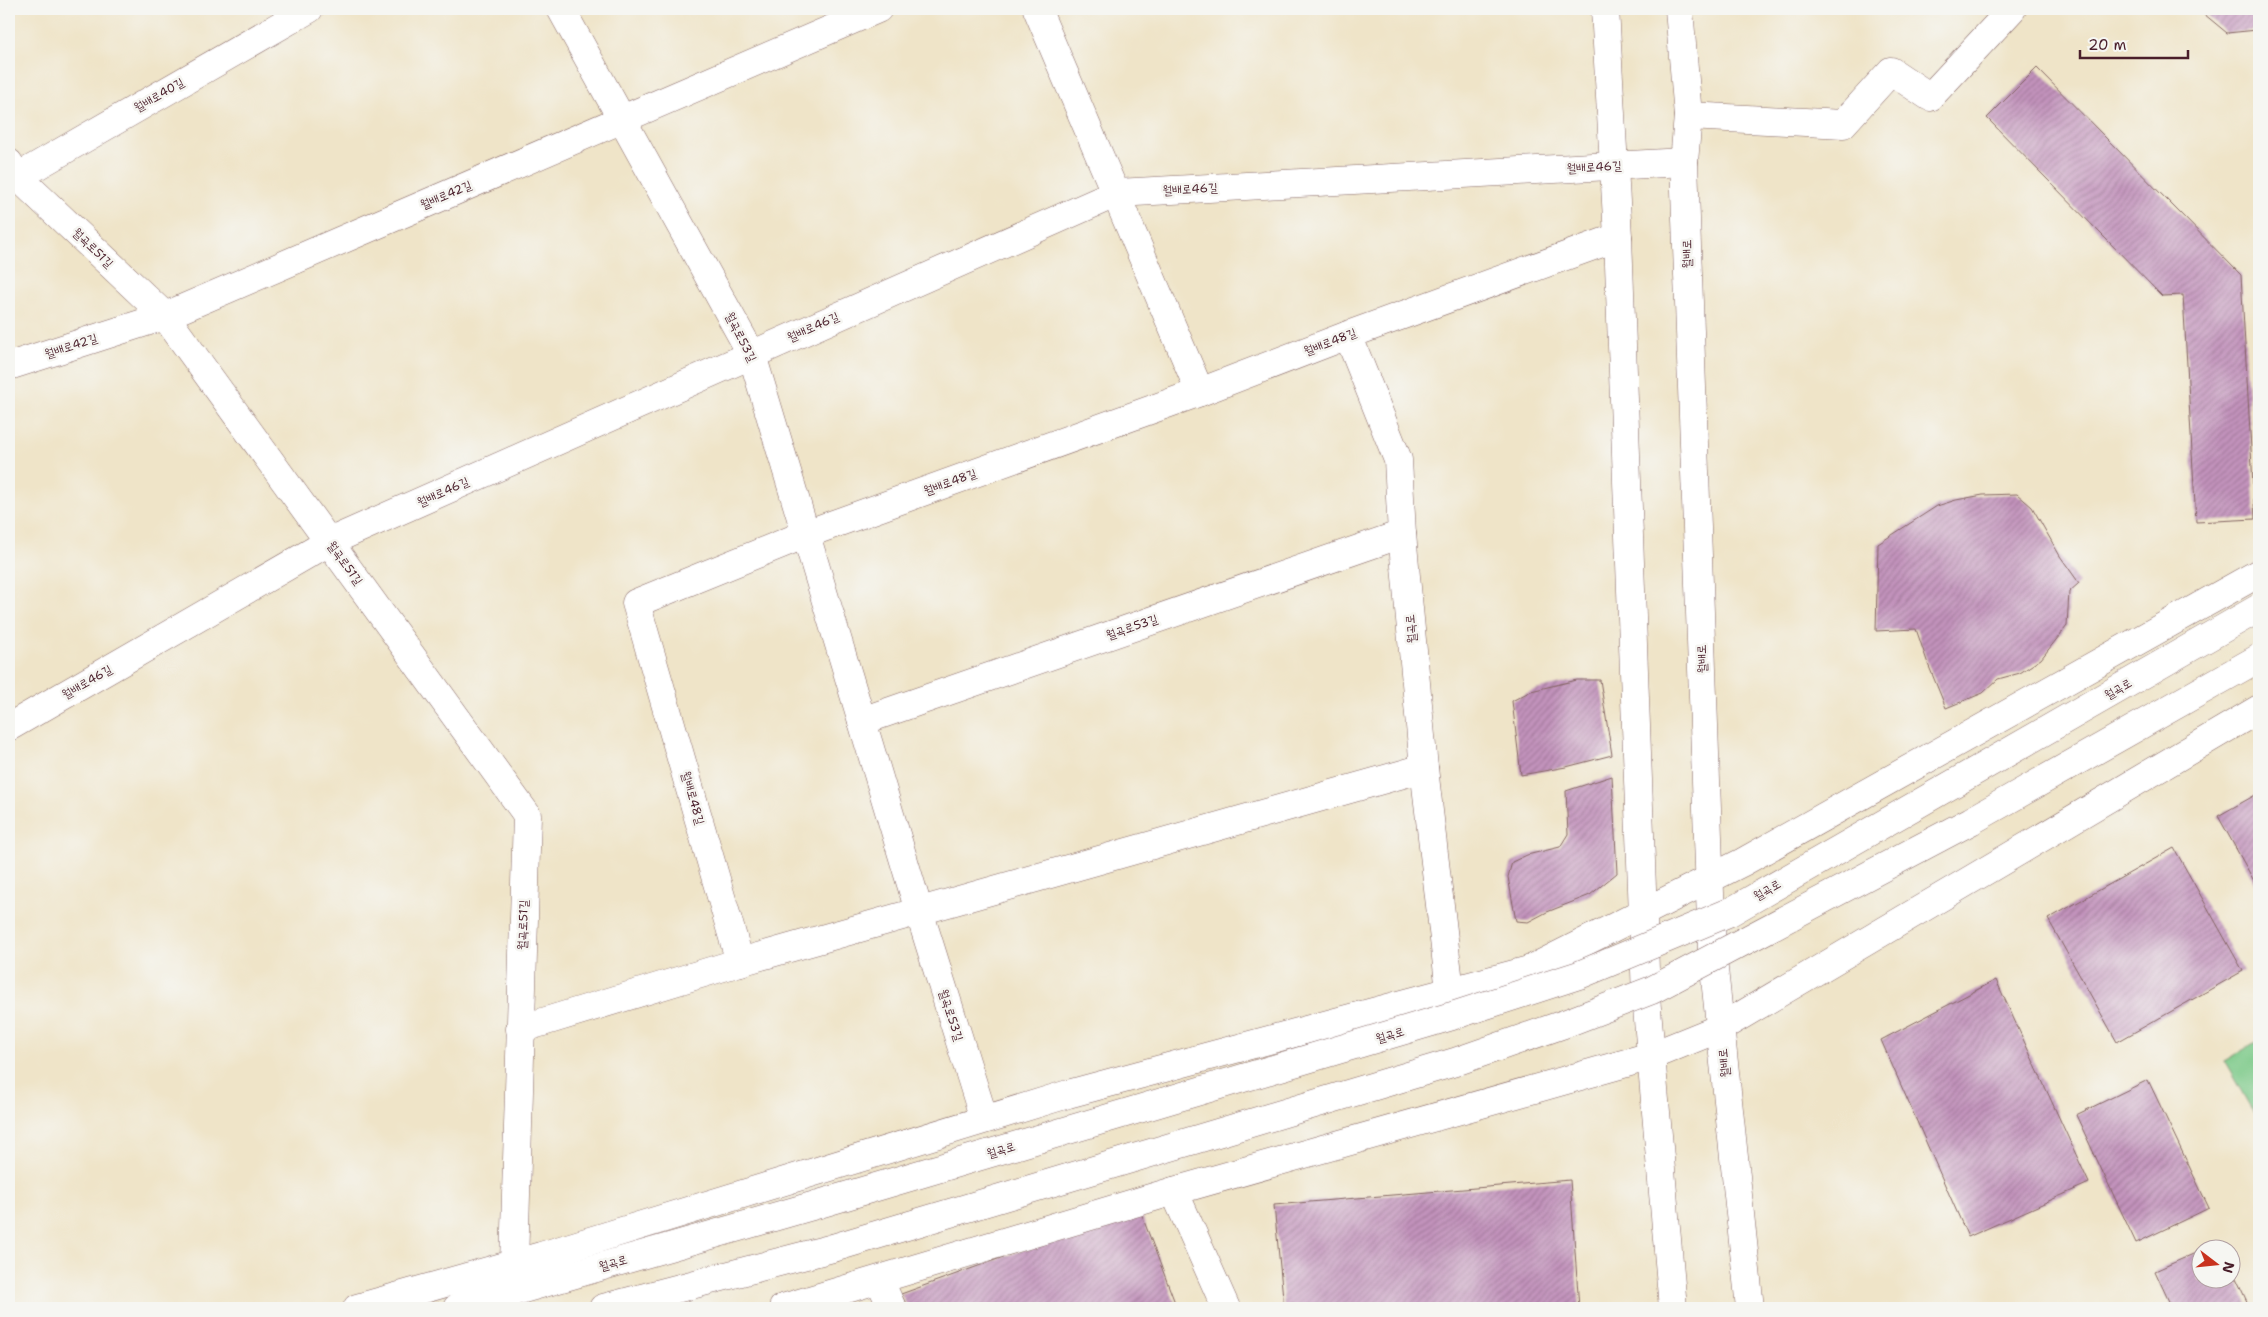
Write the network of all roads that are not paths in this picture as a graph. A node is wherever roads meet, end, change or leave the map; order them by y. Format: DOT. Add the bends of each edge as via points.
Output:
graph roads {
  1 [pos="309,9"];
  2 [pos="561,9"];
  3 [pos="878,9"];
  4 [pos="1037,9"];
  5 [pos="1605,9"];
  6 [pos="1679,9"];
  7 [pos="2012,9"];
  8 [pos="1688,116"];
  9 [pos="622,120"];
  10 [pos="1684,162"];
  11 [pos="1614,166"];
  12 [pos="12,174"];
  13 [pos="1117,193"];
  14 [pos="1618,237"];
  15 [pos="164,316"];
  16 [pos="1348,335"];
  17 [pos="752,355"];
  18 [pos="9,366"];
  19 [pos="1200,392"];
  20 [pos="806,534"];
  21 [pos="1402,534"];
  22 [pos="330,542"];
  23 [pos="2259,573"];
  24 [pos="2259,608"];
  25 [pos="2259,658"];
  26 [pos="2259,709"];
  27 [pos="862,721"];
  28 [pos="9,727"];
  29 [pos="1424,768"];
  30 [pos="1710,878"];
  31 [pos="919,911"];
  32 [pos="1643,913"];
  33 [pos="740,962"];
  34 [pos="1450,991"];
  35 [pos="1720,1028"];
  36 [pos="520,1030"];
  37 [pos="1651,1056"];
  38 [pos="984,1119"];
  39 [pos="1174,1191"];
  40 [pos="514,1264"];
  41 [pos="880,1281"];
  42 [pos="357,1308"];
  43 [pos="457,1308"];
  44 [pos="604,1308"];
  45 [pos="784,1308"];
  46 [pos="892,1308"];
  47 [pos="1226,1308"];
  48 [pos="1672,1308"];
  49 [pos="1750,1308"];
  1 -- 12 [label="street, 월배로40길"];
  2 -- 9 [label="street, 월곡로53길"];
  3 -- 9 [label="street, 월배로42길"];
  4 -- 13 [label="street"];
  5 -- 11 [label="street"];
  6 -- 8 [label="street, 월배로"];
  7 -- 8 [label="street" via="1930,97 1891,71 1843,124"];
  8 -- 10 [label="street, 월배로"];
  9 -- 15 [label="street, 월배로42길"];
  9 -- 17 [label="street, 월곡로53길"];
  10 -- 11 [label="street, 월배로46길"];
  10 -- 30 [label="street, 월배로"];
  11 -- 13 [label="street, 월배로46길"];
  11 -- 14 [label="street"];
  12 -- 15 [label="street, 월곡로51길"];
  13 -- 17 [label="street, 월배로46길"];
  13 -- 19 [label="street"];
  14 -- 16 [label="street, 월배로48길"];
  14 -- 32 [label="street"];
  15 -- 18 [label="street, 월배로42길"];
  15 -- 22 [label="street, 월곡로51길"];
  16 -- 19 [label="street, 월배로48길"];
  16 -- 21 [label="street, 월곡로" via="1398,460"];
  17 -- 20 [label="street, 월곡로53길"];
  17 -- 22 [label="street, 월배로46길"];
  19 -- 20 [label="street, 월배로48길"];
  20 -- 27 [label="street, 월곡로53길"];
  20 -- 33 [label="street, 월배로48길" via="636,603"];
  21 -- 27 [label="street, 월곡로53길"];
  21 -- 29 [label="street, 월곡로"];
  22 -- 28 [label="street, 월배로46길"];
  22 -- 36 [label="street, 월곡로51길" via="527,815"];
  23 -- 30 [label="street"];
  24 -- 43 [label="street, 월곡로, bridge" via="1730,912 1579,975 1452,1016 819,1204"];
  25 -- 44 [label="street, bridge" via="1971,821 1652,990 1455,1062 833,1248"];
  26 -- 35 [label="street"];
  27 -- 31 [label="street, 월곡로53길"];
  29 -- 31 [label="street"];
  29 -- 34 [label="street, 월곡로"];
  30 -- 32 [label="street"];
  30 -- 35 [label="street, 월배로" via="1712,950"];
  31 -- 33 [label="street"];
  31 -- 38 [label="street, 월곡로53길"];
  32 -- 34 [label="street" via="1529,970"];
  32 -- 37 [label="street"];
  33 -- 36 [label="street"];
  34 -- 38 [label="street"];
  35 -- 37 [label="street"];
  35 -- 49 [label="street, 월배로"];
  36 -- 40 [label="street, 월곡로51길"];
  37 -- 39 [label="street"];
  37 -- 48 [label="street"];
  38 -- 40 [label="street"];
  39 -- 41 [label="street"];
  39 -- 47 [label="street"];
  40 -- 42 [label="street"];
  41 -- 45 [label="street"];
  41 -- 46 [label="street"];
}
